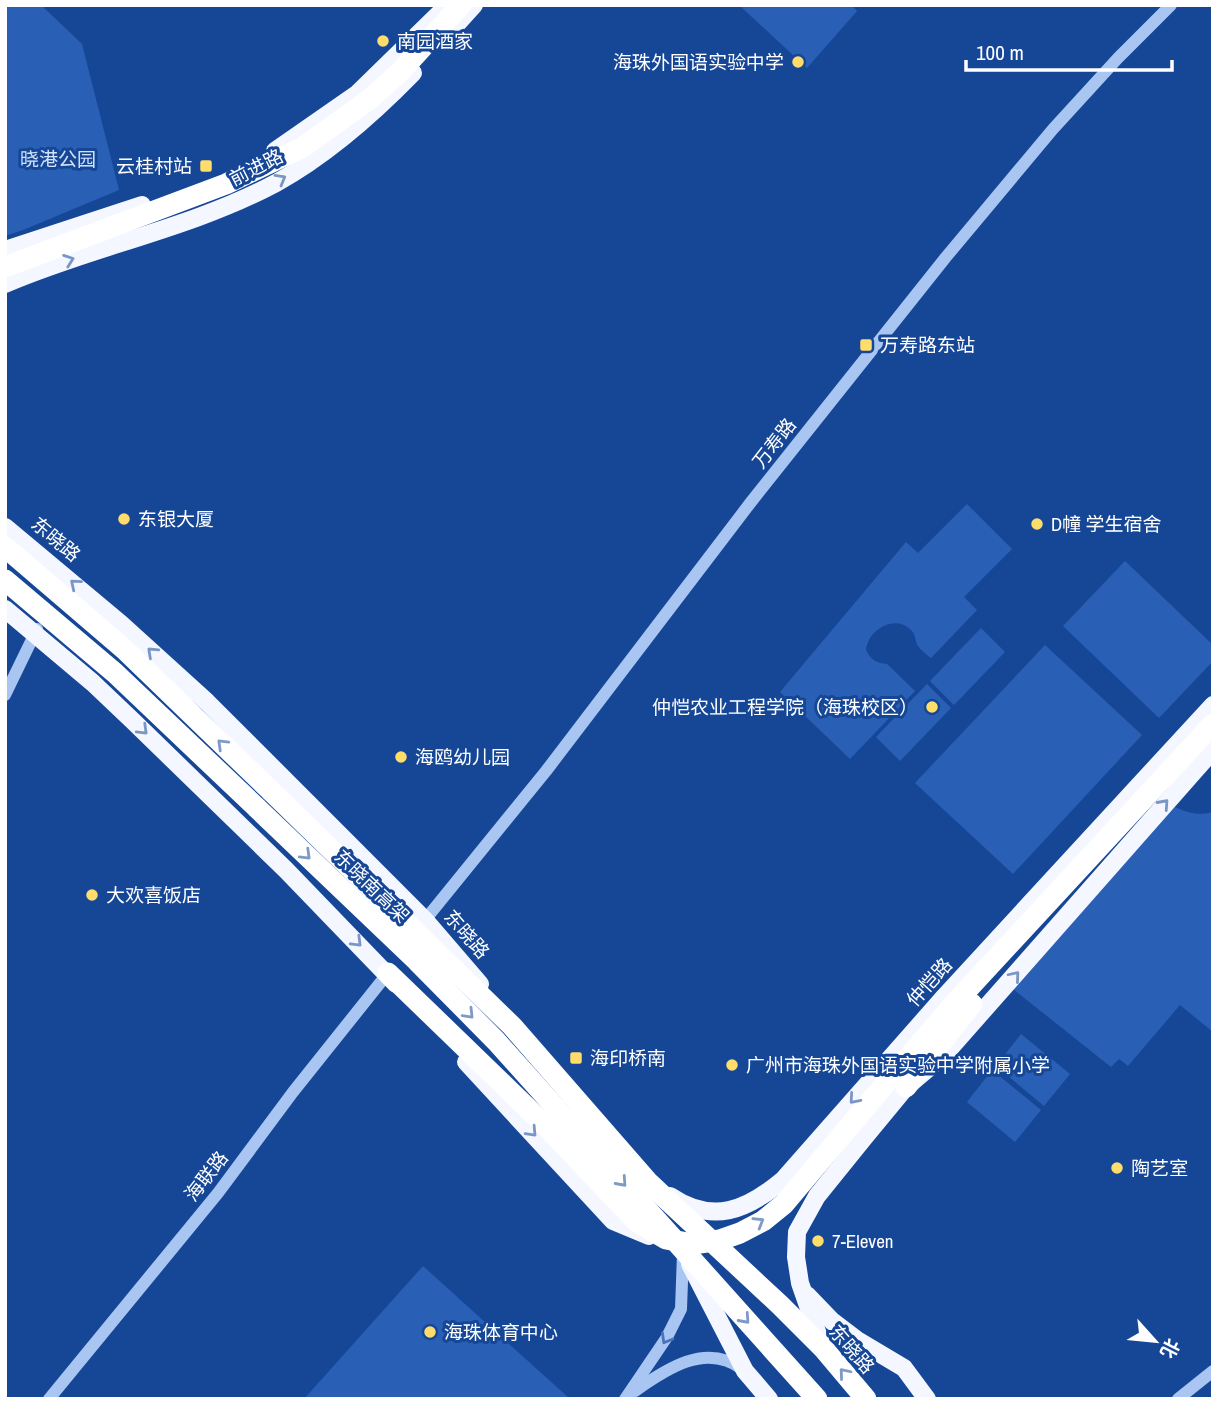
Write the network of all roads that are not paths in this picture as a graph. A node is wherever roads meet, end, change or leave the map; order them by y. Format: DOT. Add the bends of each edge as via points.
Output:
graph roads {
  1 [pos="448,5"];
  2 [pos="461,5"];
  3 [pos="474,5"];
  4 [pos="1171,5"];
  5 [pos="5,250"];
  6 [pos="5,265"];
  7 [pos="5,284"];
  8 [pos="5,527"];
  9 [pos="28,546"];
  10 [pos="5,547"];
  11 [pos="5,580"];
  12 [pos="5,609"];
  13 [pos="121,624"];
  14 [pos="36,633"];
  15 [pos="93,683"];
  16 [pos="5,695"];
  17 [pos="1213,705"];
  18 [pos="1213,724"];
  19 [pos="1213,750"];
  20 [pos="1106,838"];
  21 [pos="425,920"];
  22 [pos="388,973"];
  23 [pos="512,1026"];
  24 [pos="906,1087"];
  25 [pos="648,1182"];
  26 [pos="683,1250"];
  27 [pos="800,1283"];
  28 [pos="780,1305"];
  29 [pos="812,1317"];
  30 [pos="841,1328"];
  31 [pos="823,1348"];
  32 [pos="744,1371"];
  33 [pos="1213,1371"];
  34 [pos="49,1399"];
  35 [pos="626,1399"];
  36 [pos="769,1399"];
  37 [pos="817,1399"];
  38 [pos="866,1399"];
  39 [pos="927,1399"];
  40 [pos="1178,1399"];
  1 -- 5 [label="main road, 前进路" via="357,94 285,146 199,185"];
  2 -- 6 [label="highway" via="370,99 303,146 226,184"];
  7 -- 3 [label="main road, 前进路, one-way" via="276,183 360,124"];
  4 -- 21 [label="street, 万寿路" via="1062,119 946,257"];
  8 -- 9 [label="main road, 东晓路"];
  13 -- 9 [label="main road, 东晓路, one-way"];
  9 -- 14 [label="street" via="38,590"];
  23 -- 10 [label="highway, 东晓南高架, one-way, bridge" via="124,649"];
  11 -- 26 [label="highway, 东晓南高架, one-way, bridge" via="116,673 417,961 496,1041"];
  12 -- 14 [label="main road"];
  13 -- 15 [label="street" via="96,620 78,637 76,658"];
  21 -- 13 [label="main road, 东晓路, one-way" via="207,702"];
  14 -- 15 [label="main road"];
  14 -- 16 [label="street"];
  15 -- 22 [label="main road, one-way"];
  17 -- 25 [label="main road, 仲恺路, one-way" via="759,1200 713,1212 682,1203"];
  18 -- 20 [label="highway"];
  24 -- 19 [label="main road, one-way" via="944,1055"];
  22 -- 20 [label="highway, one-way, bridge" via="546,1126 637,1222 666,1239 693,1244 720,1240 764,1221 784,1204 954,1004"];
  20 -- 24 [label="highway"];
  21 -- 23 [label="main road, 东晓路"];
  22 -- 26 [label="main road, one-way" via="612,1222"];
  22 -- 34 [label="street, 海联路" via="218,1193"];
  23 -- 25 [label="highway, 东晓路"];
  24 -- 27 [label="main road" via="817,1196 797,1232"];
  25 -- 28 [label="highway, 东晓路"];
  26 -- 32 [label="main road"];
  26 -- 35 [label="street, one-way" via="681,1310"];
  26 -- 37 [label="highway, one-way"];
  27 -- 29 [label="main road"];
  27 -- 30 [label="main road" via="811,1301"];
  28 -- 29 [label="main road"];
  28 -- 31 [label="highway, 东晓路"];
  29 -- 30 [label="main road"];
  29 -- 31 [label="main road"];
  30 -- 39 [label="main road" via="904,1368"];
  38 -- 31 [label="highway, 东晓路, one-way"];
  32 -- 35 [label="street" via="722,1358 685,1361"];
  32 -- 36 [label="main road"];
  33 -- 40 [label="street"];
}
